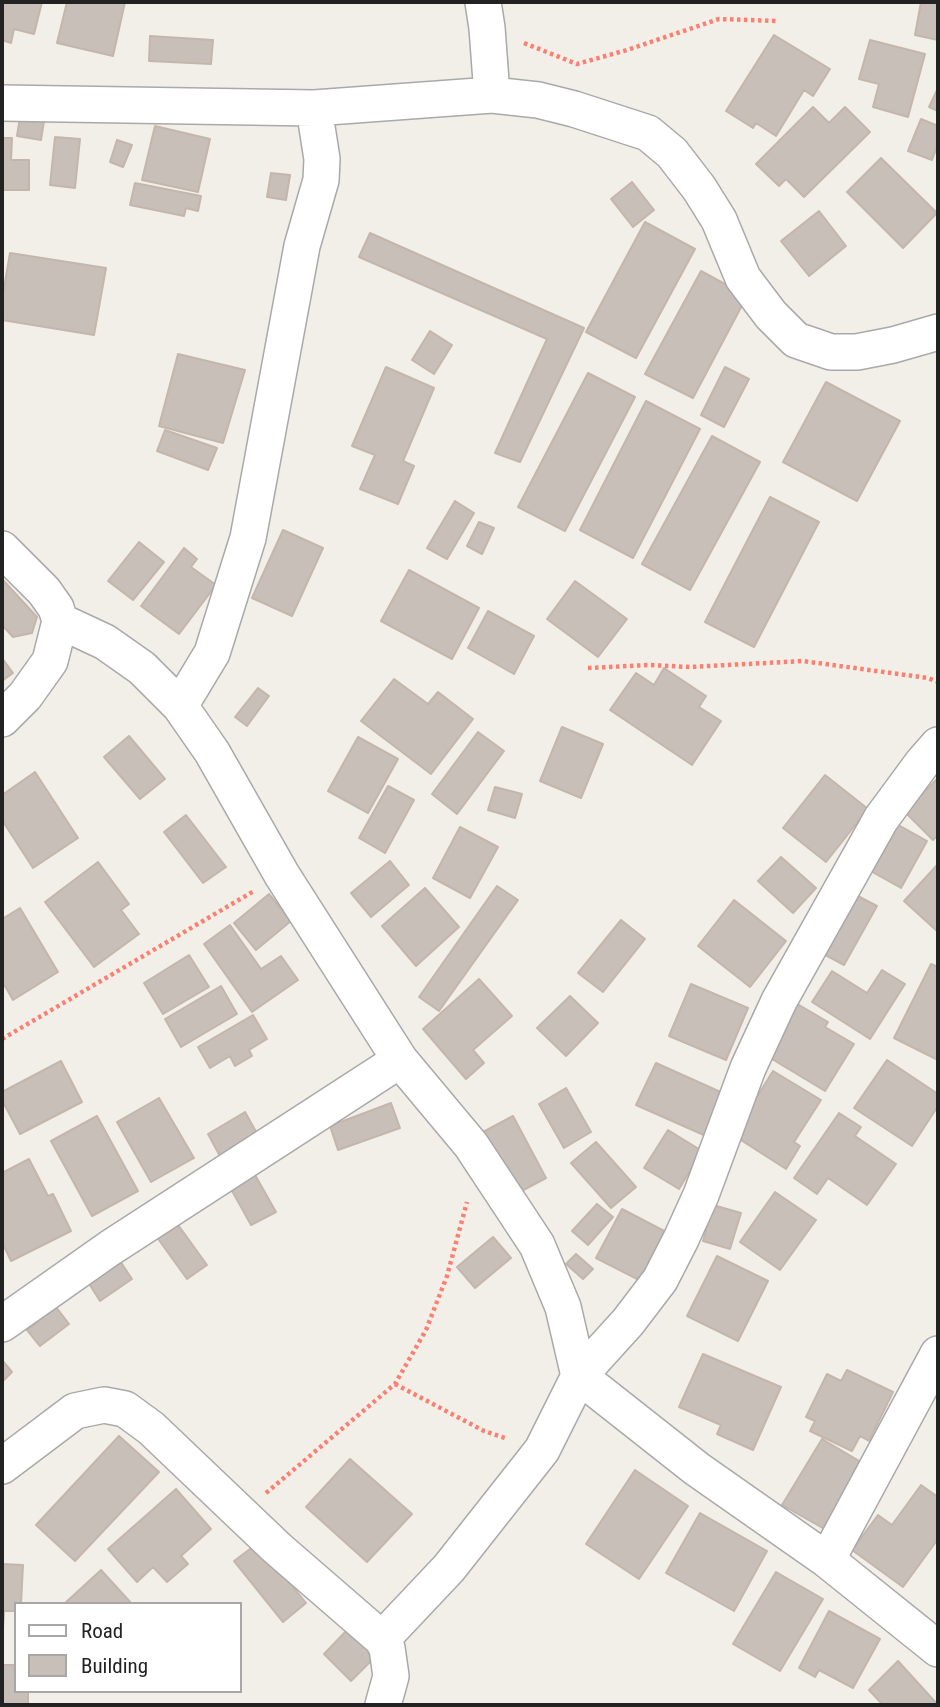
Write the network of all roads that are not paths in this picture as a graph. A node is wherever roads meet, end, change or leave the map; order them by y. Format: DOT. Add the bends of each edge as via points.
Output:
graph roads {
  1 [pos="485,15"];
  2 [pos="492,95"];
  3 [pos="2,103"];
  4 [pos="314,108"];
  5 [pos="938,332"];
  6 [pos="2,549"];
  7 [pos="60,621"];
  8 [pos="180,706"];
  9 [pos="2,719"];
  10 [pos="938,745"];
  11 [pos="400,1060"];
  12 [pos="2,1324"];
  13 [pos="938,1354"];
  14 [pos="579,1376"];
  15 [pos="2,1466"];
  16 [pos="827,1560"];
  17 [pos="382,1639"];
  18 [pos="938,1649"];
  19 [pos="383,1705"];
  1 -- 2 [label="street"];
  2 -- 4 [label="street"];
  2 -- 5 [label="street" via="574,109 661,141 719,220 743,278 796,340 831,352 858,352"];
  3 -- 4 [label="street"];
  4 -- 8 [label="street" via="321,180 302,246 248,538 212,653"];
  6 -- 7 [label="street" via="44,592"];
  7 -- 8 [label="street" via="105,642 142,668"];
  7 -- 9 [label="street" via="50,661"];
  8 -- 11 [label="street"];
  10 -- 14 [label="street" via="881,819 779,1001 748,1068 701,1195 660,1280"];
  11 -- 12 [label="street" via="110,1248"];
  11 -- 14 [label="street" via="480,1159 537,1245 563,1307"];
  13 -- 16 [label="street"];
  14 -- 16 [label="street" via="698,1469"];
  14 -- 17 [label="street" via="542,1450 449,1568"];
  15 -- 17 [label="street" via="75,1411 104,1405 125,1409 151,1427 277,1548"];
  16 -- 18 [label="street"];
  17 -- 19 [label="street" via="391,1676"];
}
